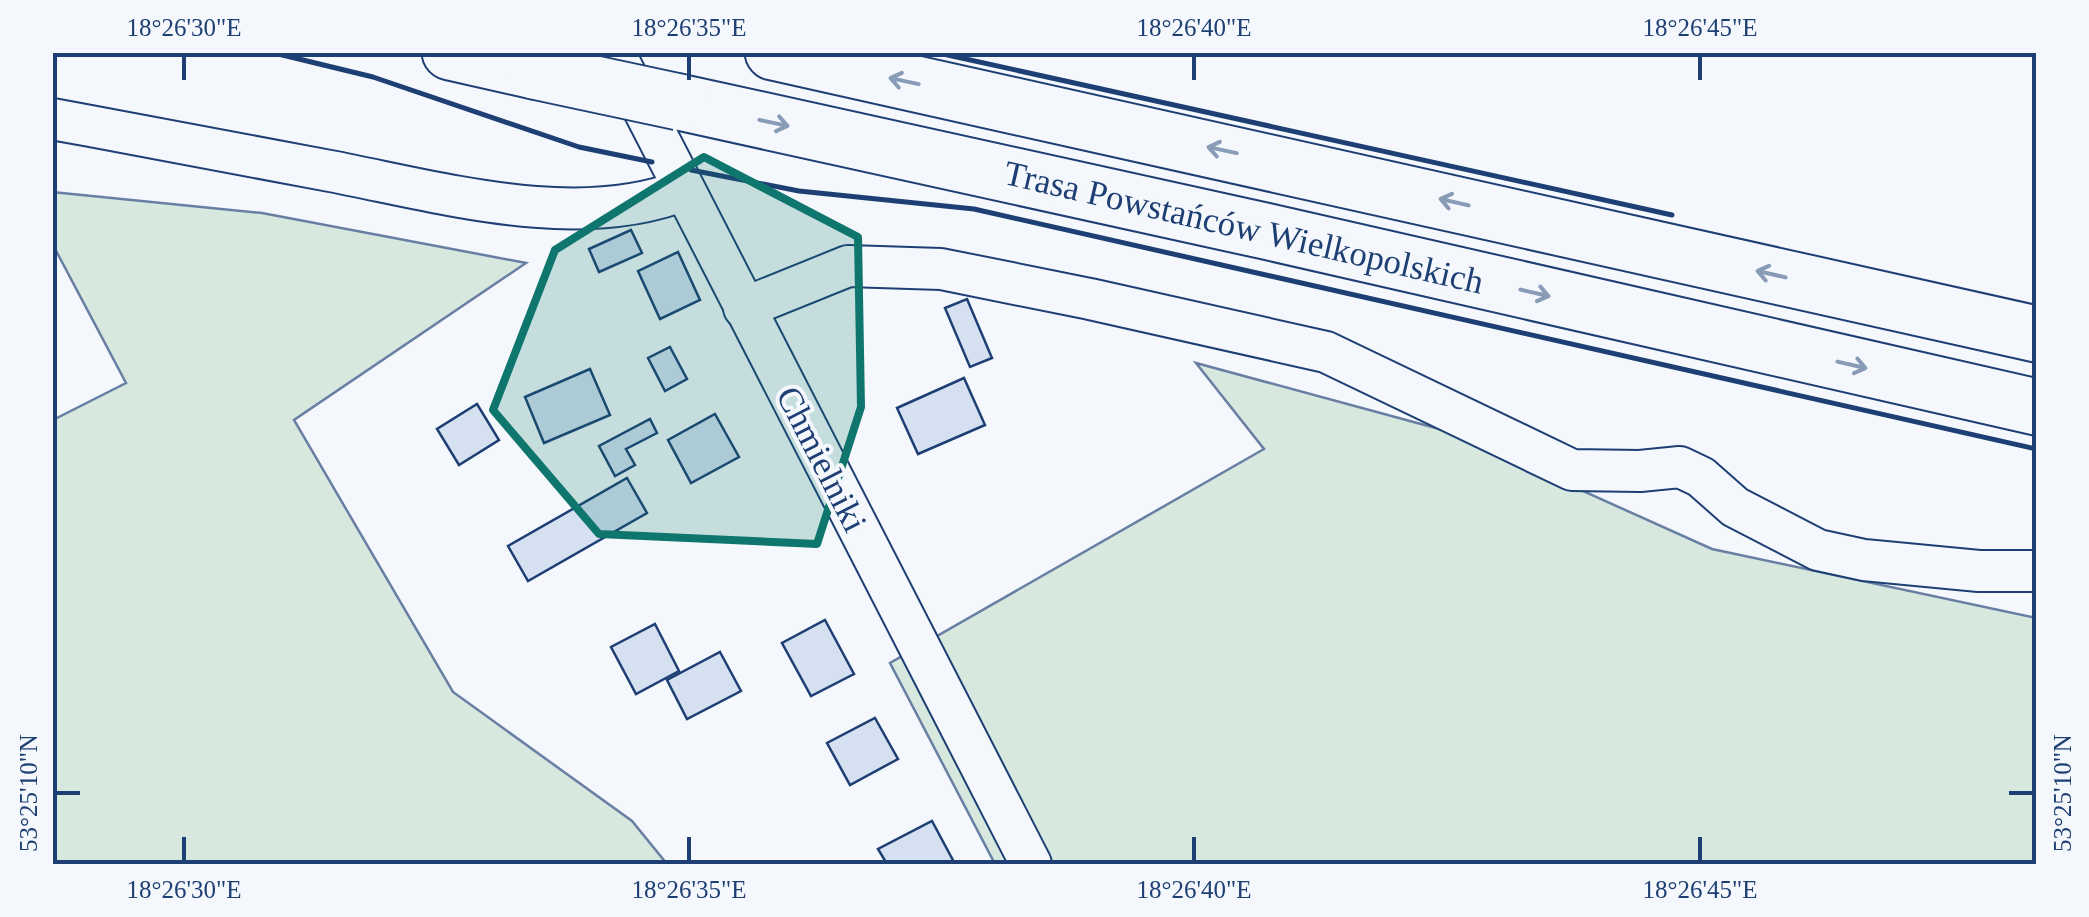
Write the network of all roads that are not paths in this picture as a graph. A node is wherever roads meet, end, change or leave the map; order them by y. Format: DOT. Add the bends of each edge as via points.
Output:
graph roads {
  1 [pos="450,52"];
  2 [pos="614,52"];
  3 [pos="774,52"];
  4 [pos="52,119"];
  5 [pos="684,190"];
  6 [pos="744,308"];
  7 [pos="2036,334"];
  8 [pos="2036,407"];
  9 [pos="2036,570"];
  10 [pos="1031,864"];
  1 -- 8 [label="highway, Trasa Powstańców Wielkopolskich, one-way, bridge"];
  2 -- 5 [label="street, Chmielniki"];
  7 -- 3 [label="highway, Trasa Powstańców Wielkopolskich, one-way"];
  4 -- 5 [label="street" via="502,204 615,208"];
  5 -- 6 [label="street, Chmielniki"];
  6 -- 9 [label="street" via="848,266 940,269 1090,299 1326,352 1572,470 1680,467 1734,507 1818,550 1979,572"];
  6 -- 10 [label="street, Chmielniki"];
}
